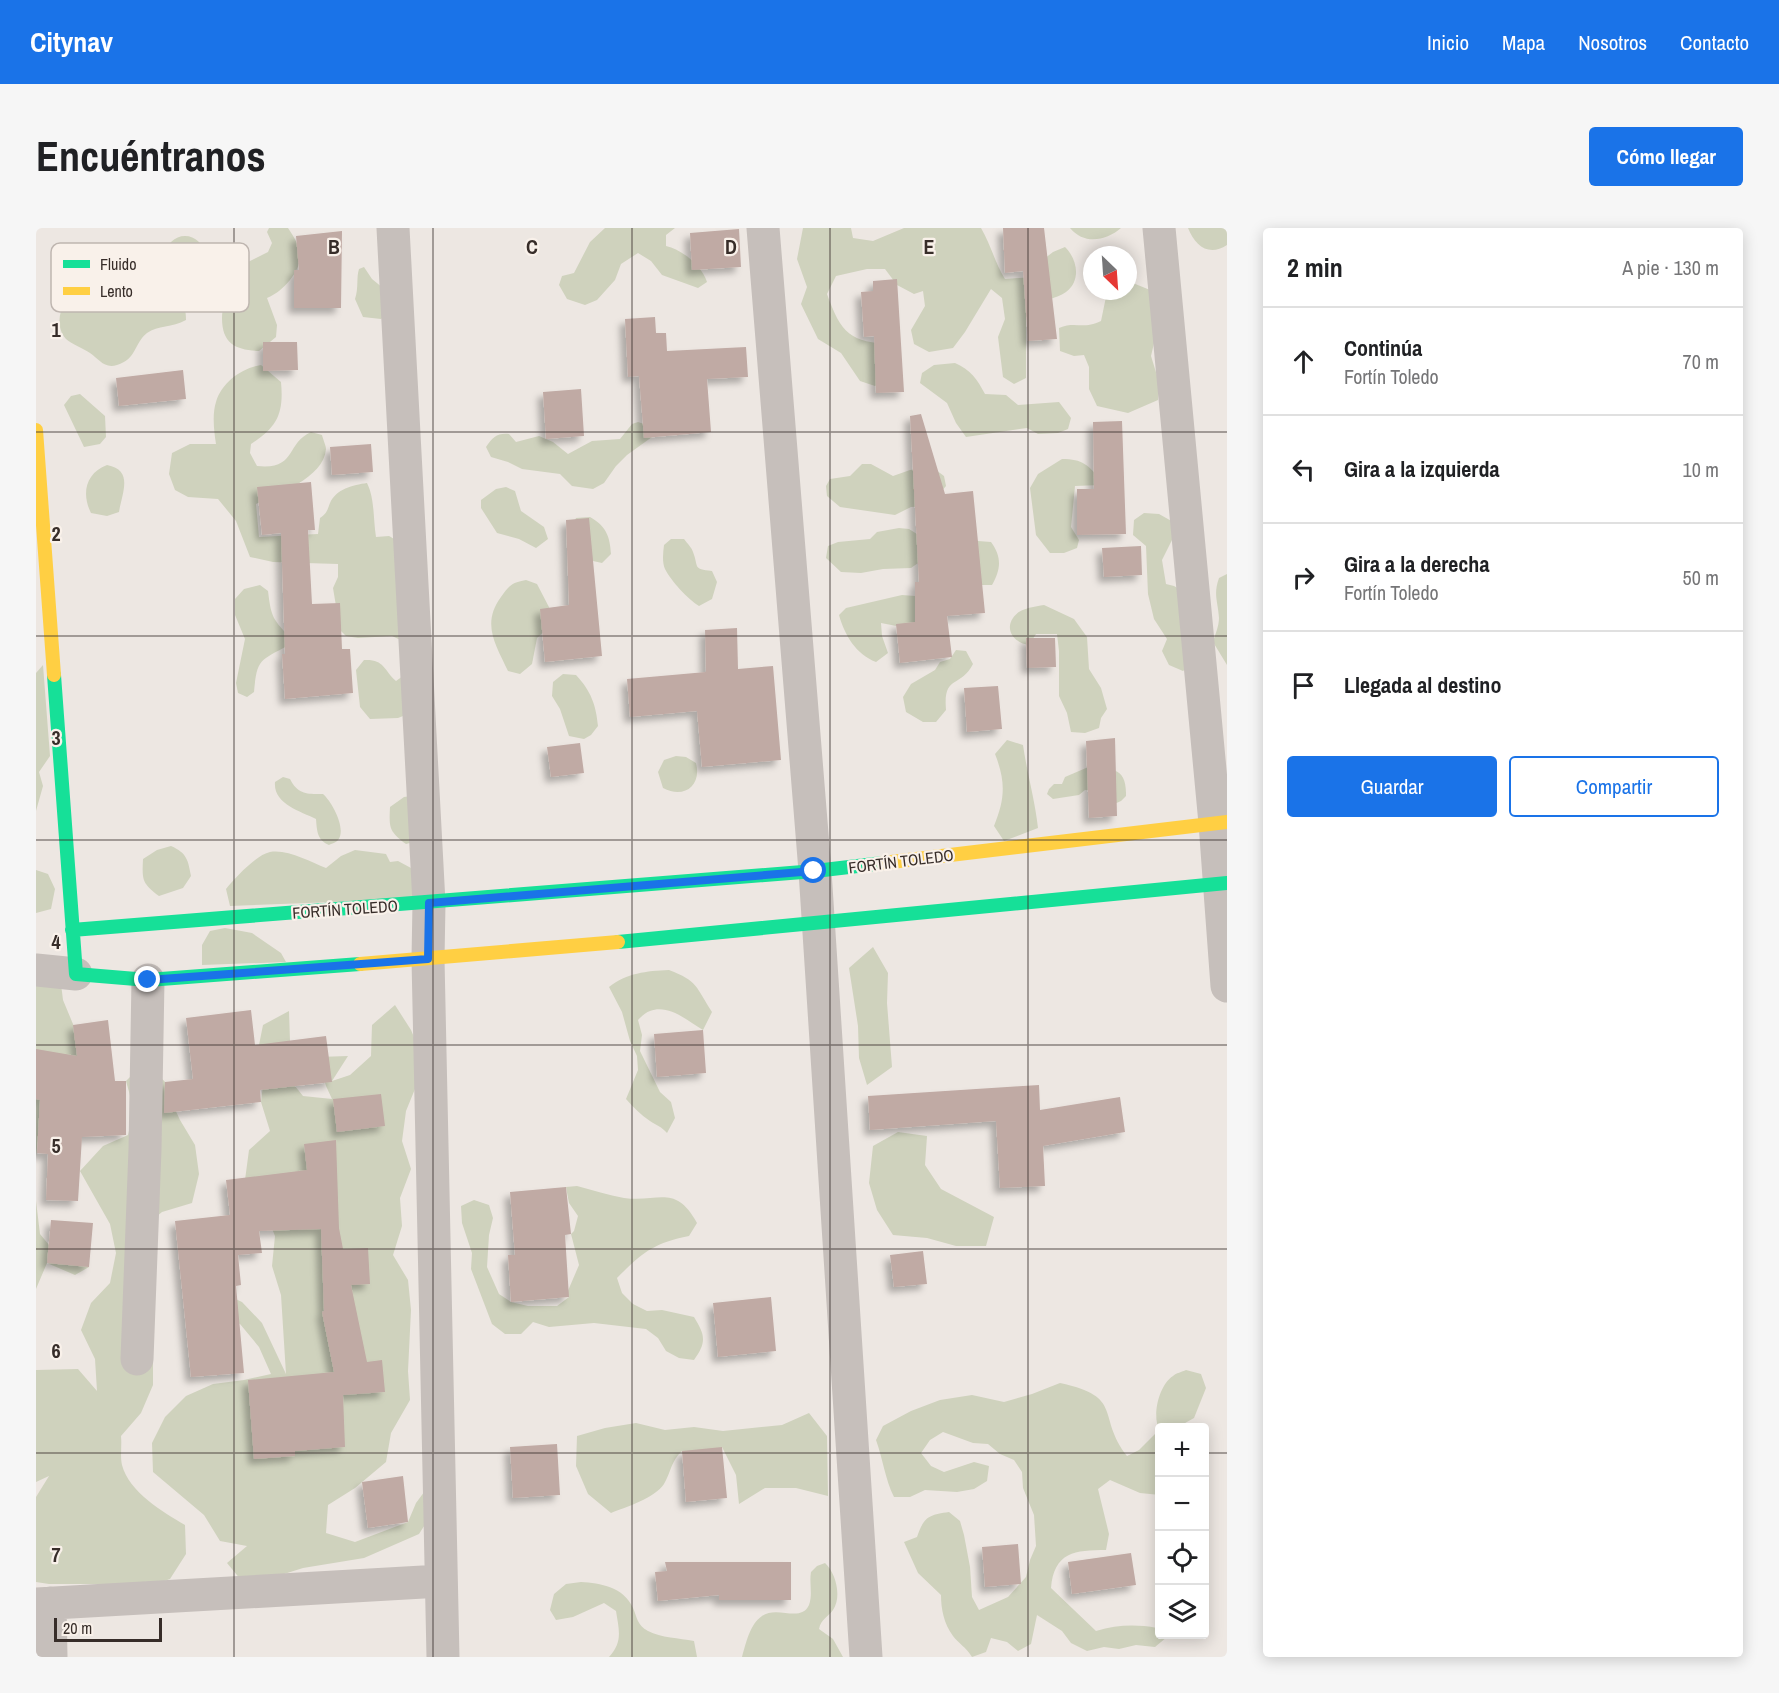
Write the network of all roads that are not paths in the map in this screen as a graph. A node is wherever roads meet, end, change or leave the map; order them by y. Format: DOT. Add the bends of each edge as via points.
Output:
graph roads {
  1 [pos="393,228"];
  2 [pos="763,228"];
  3 [pos="1159,228"];
  4 [pos="36,430"];
  5 [pos="1221,823"];
  6 [pos="814,871"];
  7 [pos="1223,883"];
  8 [pos="429,903"];
  9 [pos="818,924"];
  10 [pos="72,930"];
  11 [pos="428,959"];
  12 [pos="36,970"];
  13 [pos="76,974"];
  14 [pos="148,980"];
  15 [pos="1227,986"];
  16 [pos="137,1359"];
  17 [pos="441,1581"];
  18 [pos="43,1603"];
  19 [pos="51,1657"];
  20 [pos="443,1657"];
  21 [pos="866,1657"];
  1 -- 8 [label="street"];
  2 -- 6 [label="street"];
  3 -- 5 [label="street"];
  4 -- 10 [label="street"];
  5 -- 6 [label="street, FORTÍN TOLEDO"];
  5 -- 7 [label="street"];
  6 -- 8 [label="street, FORTÍN TOLEDO"];
  6 -- 9 [label="street"];
  7 -- 9 [label="street"];
  7 -- 15 [label="street"];
  8 -- 10 [label="street, FORTÍN TOLEDO"];
  8 -- 11 [label="street"];
  9 -- 11 [label="street"];
  9 -- 21 [label="street"];
  10 -- 13 [label="street"];
  11 -- 14 [label="street"];
  11 -- 17 [label="street"];
  12 -- 13 [label="street"];
  13 -- 14 [label="street"];
  14 -- 16 [label="street"];
  17 -- 18 [label="street"];
  17 -- 20 [label="street"];
  18 -- 19 [label="street"];
}
